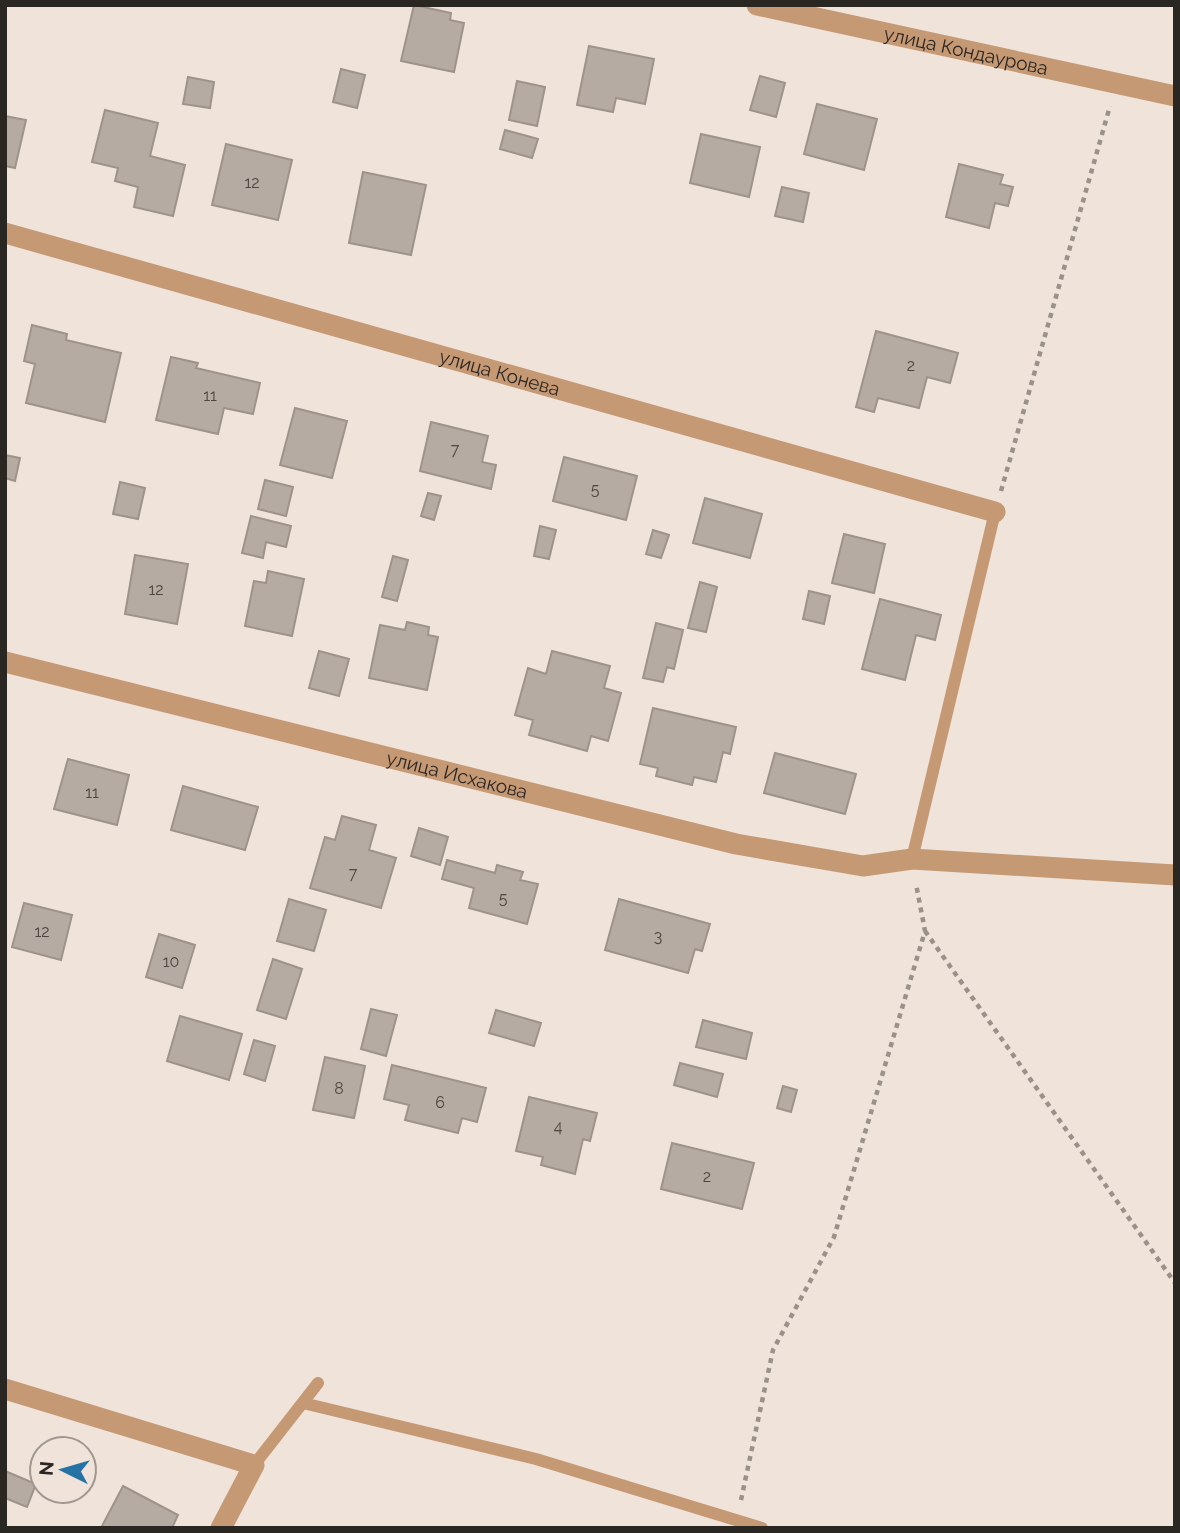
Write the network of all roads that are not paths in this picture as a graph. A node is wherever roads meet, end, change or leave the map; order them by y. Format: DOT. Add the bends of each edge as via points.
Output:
graph roads {
  1 [pos="757,5"];
  2 [pos="1175,96"];
  3 [pos="5,233"];
  4 [pos="995,512"];
  5 [pos="5,662"];
  6 [pos="912,859"];
  7 [pos="1175,875"];
  8 [pos="318,1383"];
  9 [pos="5,1389"];
  10 [pos="303,1403"];
  11 [pos="254,1465"];
  12 [pos="221,1528"];
  13 [pos="762,1528"];
  1 -- 2 [label="street, улица Кондаурова"];
  3 -- 4 [label="street, улица Конева"];
  4 -- 6 [label="lane"];
  5 -- 6 [label="street, улица Исхакова" via="736,844 863,866"];
  6 -- 7 [label="street, улица Исхакова"];
  8 -- 10 [label="lane"];
  9 -- 11 [label="street"];
  10 -- 11 [label="lane"];
  10 -- 13 [label="lane" via="536,1459"];
  11 -- 12 [label="street"];
}
